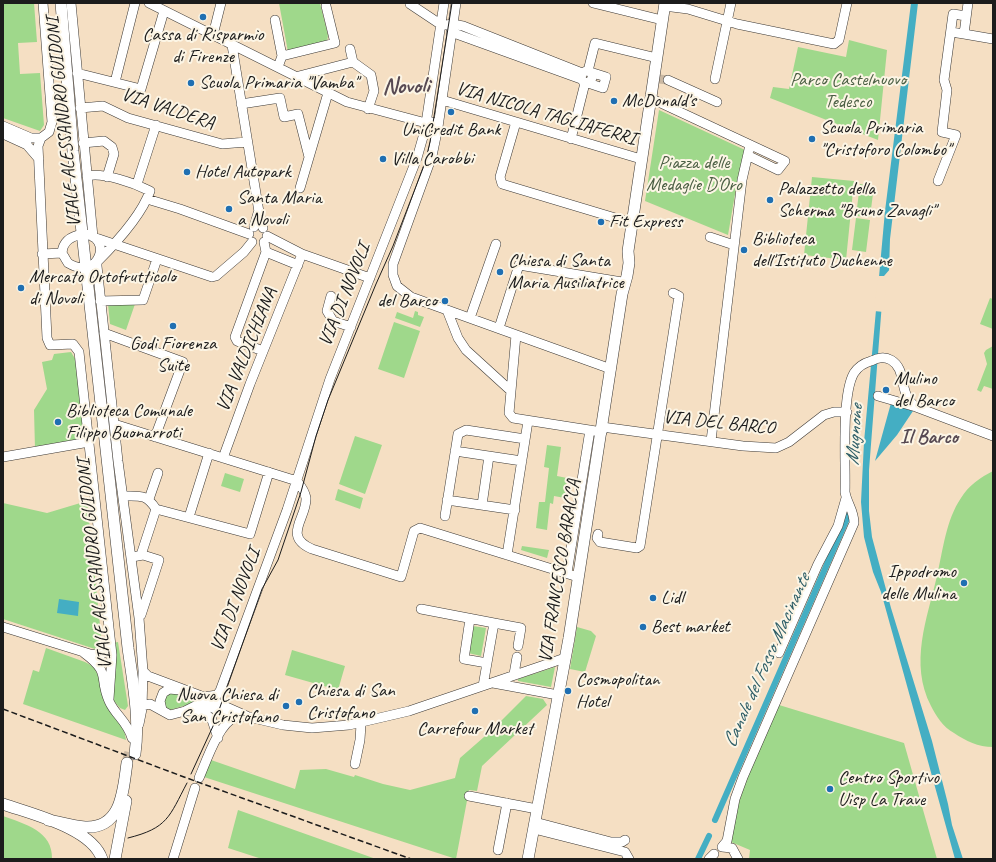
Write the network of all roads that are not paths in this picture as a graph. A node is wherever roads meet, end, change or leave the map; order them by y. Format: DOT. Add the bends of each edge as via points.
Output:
graph roads {
  1 [pos="43,3"];
  2 [pos="56,3"];
  3 [pos="62,3"];
  4 [pos="71,3"];
  5 [pos="135,3"];
  6 [pos="149,3"];
  7 [pos="221,3"];
  8 [pos="443,3"];
  9 [pos="454,3"];
  10 [pos="593,3"];
  11 [pos="731,3"];
  12 [pos="847,3"];
  13 [pos="968,3"];
  14 [pos="410,4"];
  15 [pos="603,4"];
  16 [pos="665,4"];
  17 [pos="326,6"];
  18 [pos="164,11"];
  19 [pos="966,16"];
  20 [pos="275,20"];
  21 [pos="662,20"];
  22 [pos="727,22"];
  23 [pos="440,28"];
  24 [pos="452,28"];
  25 [pos="951,32"];
  26 [pos="964,34"];
  27 [pos="213,35"];
  28 [pos="993,39"];
  29 [pos="232,45"];
  30 [pos="350,49"];
  31 [pos="282,56"];
  32 [pos="657,58"];
  33 [pos="353,62"];
  34 [pos="278,67"];
  35 [pos="77,72"];
  36 [pos="296,77"];
  37 [pos="586,77"];
  38 [pos="660,79"];
  39 [pos="715,79"];
  40 [pos="114,82"];
  41 [pos="328,93"];
  42 [pos="650,98"];
  43 [pos="442,100"];
  44 [pos="717,102"];
  45 [pos="241,104"];
  46 [pos="80,108"];
  47 [pos="368,109"];
  48 [pos="440,114"];
  49 [pos="516,122"];
  50 [pos="426,123"];
  51 [pos="3,126"];
  52 [pos="156,126"];
  53 [pos="3,134"];
  54 [pos="41,138"];
  55 [pos="571,139"];
  56 [pos="436,140"];
  57 [pos="247,142"];
  58 [pos="83,143"];
  59 [pos="750,145"];
  60 [pos="749,156"];
  61 [pos="309,157"];
  62 [pos="641,159"];
  63 [pos="39,160"];
  64 [pos="86,176"];
  65 [pos="107,177"];
  66 [pos="938,181"];
  67 [pos="137,184"];
  68 [pos="300,188"];
  69 [pos="147,199"];
  70 [pos="632,223"];
  71 [pos="80,234"];
  72 [pos="258,235"];
  73 [pos="94,237"];
  74 [pos="710,237"];
  75 [pos="113,244"];
  76 [pos="496,244"];
  77 [pos="734,245"];
  78 [pos="266,252"];
  79 [pos="62,253"];
  80 [pos="42,254"];
  81 [pos="302,254"];
  82 [pos="157,259"];
  83 [pos="97,262"];
  84 [pos="298,265"];
  85 [pos="84,267"];
  86 [pos="370,278"];
  87 [pos="622,286"];
  88 [pos="673,293"];
  89 [pos="331,296"];
  90 [pos="100,301"];
  91 [pos="447,310"];
  92 [pos="470,318"];
  93 [pos="351,327"];
  94 [pos="499,328"];
  95 [pos="104,333"];
  96 [pos="516,335"];
  97 [pos="263,351"];
  98 [pos="611,369"];
  99 [pos="511,391"];
  100 [pos="878,396"];
  101 [pos="916,407"];
  102 [pos="846,412"];
  103 [pos="528,421"];
  104 [pos="114,424"];
  105 [pos="598,430"];
  106 [pos="658,434"];
  107 [pos="155,436"];
  108 [pos="993,436"];
  109 [pos="525,439"];
  110 [pos="711,441"];
  111 [pos="89,442"];
  112 [pos="455,451"];
  113 [pos="209,454"];
  114 [pos="489,456"];
  115 [pos="3,457"];
  116 [pos="223,458"];
  117 [pos="522,462"];
  118 [pos="269,472"];
  119 [pos="158,473"];
  120 [pos="297,481"];
  121 [pos="123,496"];
  122 [pos="149,499"];
  123 [pos="447,500"];
  124 [pos="482,505"];
  125 [pos="850,505"];
  126 [pos="156,509"];
  127 [pos="515,510"];
  128 [pos="445,516"];
  129 [pos="189,517"];
  130 [pos="598,534"];
  131 [pos="507,555"];
  132 [pos="136,556"];
  133 [pos="567,573"];
  134 [pos="578,576"];
  135 [pos="421,609"];
  136 [pos="139,618"];
  137 [pos="470,619"];
  138 [pos="494,623"];
  139 [pos="3,626"];
  140 [pos="111,645"];
  141 [pos="518,646"];
  142 [pos="83,652"];
  143 [pos="779,653"];
  144 [pos="517,657"];
  145 [pos="564,658"];
  146 [pos="487,663"];
  147 [pos="143,671"];
  148 [pos="514,674"];
  149 [pos="493,683"];
  150 [pos="483,686"];
  151 [pos="186,691"];
  152 [pos="558,695"];
  153 [pos="204,697"];
  154 [pos="109,700"];
  155 [pos="142,709"];
  156 [pos="162,710"];
  157 [pos="185,711"];
  158 [pos="236,717"];
  159 [pos="249,717"];
  160 [pos="361,724"];
  161 [pos="135,734"];
  162 [pos="218,738"];
  163 [pos="131,759"];
  164 [pos="355,764"];
  165 [pos="198,778"];
  166 [pos="195,788"];
  167 [pos="469,796"];
  168 [pos="507,803"];
  169 [pos="3,804"];
  170 [pos="537,809"];
  171 [pos="48,820"];
  172 [pos="534,826"];
  173 [pos="625,840"];
  174 [pos="601,842"];
  175 [pos="498,850"];
  176 [pos="102,859"];
  177 [pos="115,859"];
  178 [pos="174,859"];
  179 [pos="528,859"];
  180 [pos="629,859"];
  181 [pos="738,859"];
  1 -- 54 [label="street, VIALE ALESSANDRO GUIDONI" via="52,124 49,132"];
  2 -- 71 [label="main road, VIALE ALESSANDRO GUIDONI" via="64,105"];
  3 -- 71 [label="main road, VIALE ALESSANDRO GUIDONI"];
  4 -- 35 [label="street, VIALE ALESSANDRO GUIDONI"];
  5 -- 40 [label="street"];
  6 -- 18 [label="street"];
  7 -- 27 [label="street"];
  8 -- 9 [label="street, VIA DI NOVOLI"];
  8 -- 23 [label="street, VIA DI NOVOLI"];
  9 -- 24 [label="street, VIA DI NOVOLI"];
  10 -- 15 [label="street"];
  11 -- 22 [label="street"];
  12 -- 22 [label="street" via="839,40 834,44"];
  13 -- 19 [label="street"];
  14 -- 23 [label="street"];
  15 -- 21 [label="street"];
  16 -- 21 [label="main road, VIA FRANCESCO BARACCA"];
  16 -- 22 [label="street"];
  17 -- 31 [label="street" via="335,43"];
  18 -- 27 [label="street"];
  18 -- 40 [label="street" via="141,89"];
  19 -- 25 [label="street" via="953,14"];
  19 -- 26 [label="street"];
  20 -- 31 [label="street"];
  21 -- 32 [label="main road, VIA FRANCESCO BARACCA"];
  22 -- 39 [label="street"];
  23 -- 24 [label="street"];
  23 -- 50 [label="street, VIA DI NOVOLI"];
  24 -- 37 [label="street" via="463,26"];
  24 -- 43 [label="street, VIA DI NOVOLI"];
  25 -- 26 [label="street"];
  25 -- 66 [label="street" via="944,80 947,90 942,132 956,135"];
  26 -- 28 [label="street"];
  27 -- 29 [label="street"];
  29 -- 34 [label="street"];
  29 -- 45 [label="street"];
  30 -- 33 [label="street"];
  31 -- 34 [label="street"];
  32 -- 37 [label="street" via="595,43"];
  32 -- 38 [label="main road, VIA FRANCESCO BARACCA"];
  33 -- 36 [label="street"];
  33 -- 47 [label="street" via="371,74 374,91"];
  34 -- 36 [label="street"];
  35 -- 40 [label="street"];
  35 -- 46 [label="street, VIALE ALESSANDRO GUIDONI"];
  36 -- 41 [label="street"];
  37 -- 55 [label="street"];
  38 -- 42 [label="main road, VIA FRANCESCO BARACCA"];
  38 -- 44 [label="street"];
  41 -- 47 [label="street"];
  41 -- 61 [label="street"];
  42 -- 59 [label="street"];
  42 -- 62 [label="main road, VIA FRANCESCO BARACCA"];
  43 -- 48 [label="street, VIA DI NOVOLI"];
  43 -- 49 [label="street, VIA NICOLA TAGLIAFERRI"];
  45 -- 57 [label="street"];
  45 -- 61 [label="street" via="280,98 284,117 298,114"];
  46 -- 52 [label="street, VIA VALDERA" via="103,106 128,118"];
  46 -- 58 [label="street, VIALE ALESSANDRO GUIDONI"];
  47 -- 50 [label="street"];
  48 -- 50 [label="street" via="434,122"];
  48 -- 56 [label="street, VIA DI NOVOLI"];
  49 -- 55 [label="street, VIA NICOLA TAGLIAFERRI"];
  49 -- 70 [label="street" via="500,177 501,182"];
  50 -- 56 [label="street" via="432,129"];
  50 -- 86 [label="street, VIA DI NOVOLI" via="417,158"];
  51 -- 54 [label="street" via="31,138"];
  52 -- 57 [label="street, VIA VALDERA" via="226,144"];
  52 -- 67 [label="street"];
  53 -- 63 [label="street" via="27,145"];
  54 -- 63 [label="street, VIALE ALESSANDRO GUIDONI" via="38,146"];
  55 -- 62 [label="street, VIA NICOLA TAGLIAFERRI"];
  56 -- 91 [label="street, VIA DI NOVOLI" via="427,173 395,256 393,269 396,283 406,294"];
  57 -- 72 [label="street" via="259,212"];
  58 -- 64 [label="street, VIALE ALESSANDRO GUIDONI"];
  58 -- 65 [label="street" via="104,141 112,146 114,154"];
  59 -- 60 [label="street"];
  59 -- 60 [label="street" via="785,161 778,170"];
  60 -- 77 [label="street" via="742,180"];
  61 -- 68 [label="street"];
  62 -- 70 [label="main road, VIA FRANCESCO BARACCA"];
  63 -- 80 [label="street, VIALE ALESSANDRO GUIDONI"];
  64 -- 65 [label="street" via="96,174"];
  64 -- 73 [label="street, VIALE ALESSANDRO GUIDONI"];
  65 -- 67 [label="street"];
  67 -- 69 [label="street" via="150,191"];
  69 -- 72 [label="street"];
  69 -- 75 [label="street"];
  70 -- 87 [label="main road, VIA FRANCESCO BARACCA" via="627,278"];
  71 -- 73 [label="street, VIALE ALESSANDRO GUIDONI"];
  71 -- 79 [label="street, VIALE ALESSANDRO GUIDONI" via="66,242"];
  71 -- 85 [label="main road, VIALE ALESSANDRO GUIDONI"];
  72 -- 78 [label="street"];
  72 -- 81 [label="street"];
  72 -- 82 [label="street" via="244,252 212,277"];
  73 -- 75 [label="street"];
  73 -- 83 [label="street, VIALE ALESSANDRO GUIDONI" via="100,246"];
  74 -- 77 [label="street"];
  75 -- 82 [label="street"];
  75 -- 83 [label="street"];
  76 -- 92 [label="street"];
  77 -- 110 [label="street"];
  78 -- 84 [label="street"];
  78 -- 97 [label="street" via="235,337 237,341"];
  79 -- 80 [label="street, VIALE ALESSANDRO GUIDONI"];
  79 -- 85 [label="street, VIALE ALESSANDRO GUIDONI" via="68,263"];
  80 -- 111 [label="street, VIALE ALESSANDRO GUIDONI" via="48,341 53,345 72,343 78,348"];
  81 -- 84 [label="street, VIA VALDICHIANA"];
  81 -- 86 [label="street"];
  82 -- 90 [label="street" via="143,300"];
  83 -- 85 [label="street"];
  83 -- 90 [label="street, VIALE ALESSANDRO GUIDONI"];
  84 -- 97 [label="street, VIA VALDICHIANA"];
  85 -- 161 [label="main road, VIALE ALESSANDRO GUIDONI" via="123,656"];
  86 -- 93 [label="street, VIA DI NOVOLI"];
  87 -- 94 [label="street" via="519,265"];
  87 -- 98 [label="main road, VIA FRANCESCO BARACCA"];
  88 -- 106 [label="street" via="679,296"];
  89 -- 93 [label="street" via="327,311 333,321"];
  90 -- 95 [label="street, VIALE ALESSANDRO GUIDONI"];
  91 -- 92 [label="street"];
  91 -- 99 [label="street" via="458,338 466,350"];
  92 -- 94 [label="street"];
  93 -- 120 [label="street, VIA DI NOVOLI" via="327,386"];
  94 -- 96 [label="street"];
  95 -- 104 [label="street, VIALE ALESSANDRO GUIDONI"];
  95 -- 107 [label="street" via="183,362"];
  96 -- 98 [label="street"];
  96 -- 99 [label="street"];
  97 -- 116 [label="street, VIA VALDICHIANA"];
  98 -- 105 [label="main road, VIA FRANCESCO BARACCA"];
  99 -- 103 [label="street, VIA DEL BARCO" via="511,416"];
  100 -- 101 [label="street"];
  101 -- 102 [label="street" via="905,393 896,364 881,358 863,365 856,371 850,383"];
  101 -- 108 [label="street"];
  102 -- 110 [label="street, VIA DEL BARCO" via="824,415 789,442 776,448"];
  102 -- 125 [label="street"];
  103 -- 105 [label="street, VIA DEL BARCO"];
  103 -- 109 [label="street"];
  104 -- 107 [label="street"];
  104 -- 121 [label="street, VIALE ALESSANDRO GUIDONI"];
  105 -- 106 [label="street, VIA DEL BARCO"];
  105 -- 133 [label="street, VIA FRANCESCO BARACCA"];
  105 -- 134 [label="main road, VIA FRANCESCO BARACCA"];
  106 -- 110 [label="street, VIA DEL BARCO"];
  106 -- 130 [label="street" via="640,546 637,548 600,542"];
  107 -- 113 [label="street"];
  109 -- 112 [label="street" via="466,430 458,434"];
  109 -- 117 [label="street"];
  111 -- 115 [label="street"];
  111 -- 140 [label="street, VIALE ALESSANDRO GUIDONI"];
  112 -- 114 [label="street"];
  112 -- 123 [label="street"];
  113 -- 116 [label="street"];
  113 -- 129 [label="street"];
  114 -- 117 [label="street"];
  114 -- 124 [label="street"];
  116 -- 118 [label="street"];
  117 -- 127 [label="street"];
  118 -- 120 [label="street"];
  118 -- 129 [label="street" via="250,534"];
  119 -- 122 [label="street"];
  120 -- 131 [label="street" via="304,490 306,499 297,530 300,542 308,548 401,577 417,528"];
  120 -- 153 [label="street, VIA DI NOVOLI" via="220,691 216,695"];
  121 -- 122 [label="street"];
  121 -- 132 [label="street, VIALE ALESSANDRO GUIDONI"];
  122 -- 126 [label="street"];
  123 -- 124 [label="street"];
  123 -- 128 [label="street"];
  124 -- 127 [label="street"];
  125 -- 143 [label="street" via="818,564"];
  125 -- 181 [label="street" via="854,523 735,799 728,841 722,847 732,848"];
  126 -- 129 [label="street"];
  126 -- 132 [label="street, VIALE ALESSANDRO GUIDONI"];
  127 -- 131 [label="street"];
  131 -- 133 [label="street"];
  132 -- 136 [label="street, VIALE ALESSANDRO GUIDONI"];
  132 -- 136 [label="street, VIALE ALESSANDRO GUIDONI" via="159,560"];
  133 -- 134 [label="street"];
  134 -- 145 [label="main road, VIA FRANCESCO BARACCA"];
  135 -- 137 [label="street"];
  136 -- 147 [label="street, VIALE ALESSANDRO GUIDONI"];
  137 -- 138 [label="street"];
  137 -- 146 [label="street" via="464,659"];
  138 -- 141 [label="street" via="521,628"];
  138 -- 146 [label="street"];
  139 -- 142 [label="street"];
  140 -- 142 [label="street" via="108,651 101,654"];
  140 -- 154 [label="street, VIALE ALESSANDRO GUIDONI"];
  142 -- 154 [label="street" via="101,668"];
  144 -- 148 [label="street"];
  145 -- 148 [label="street"];
  145 -- 152 [label="main road, VIA FRANCESCO BARACCA"];
  146 -- 150 [label="street"];
  147 -- 151 [label="street" via="147,676"];
  147 -- 155 [label="street, VIALE ALESSANDRO GUIDONI"];
  148 -- 149 [label="street"];
  149 -- 150 [label="street"];
  149 -- 152 [label="street"];
  150 -- 160 [label="street"];
  151 -- 153 [label="street"];
  151 -- 156 [label="street" via="171,689 164,692 160,701"];
  152 -- 170 [label="main road, VIA FRANCESCO BARACCA"];
  153 -- 159 [label="street"];
  154 -- 161 [label="street"];
  155 -- 156 [label="street" via="144,705 150,704"];
  155 -- 161 [label="street, VIALE ALESSANDRO GUIDONI"];
  156 -- 157 [label="street" via="172,715"];
  157 -- 158 [label="street" via="204,704"];
  157 -- 162 [label="street" via="200,710 207,714 214,724"];
  158 -- 159 [label="street"];
  158 -- 162 [label="street" via="227,722"];
  159 -- 160 [label="street" via="283,725 312,728"];
  160 -- 164 [label="street"];
  161 -- 163 [label="main road, VIALE ALESSANDRO GUIDONI"];
  162 -- 165 [label="street"];
  163 -- 171 [label="main road, VIALE ALESSANDRO GUIDONI" via="120,803 112,817 96,826 85,827"];
  163 -- 177 [label="main road, VIALE ALESSANDRO GUIDONI"];
  166 -- 178 [label="street"];
  167 -- 168 [label="street"];
  168 -- 170 [label="street"];
  168 -- 175 [label="street"];
  169 -- 171 [label="main road"];
  170 -- 172 [label="main road, VIA FRANCESCO BARACCA"];
  171 -- 176 [label="main road" via="89,840 98,849"];
  172 -- 174 [label="street"];
  172 -- 179 [label="main road, VIA FRANCESCO BARACCA"];
  173 -- 174 [label="street"];
  174 -- 180 [label="street" via="625,852"];
}
